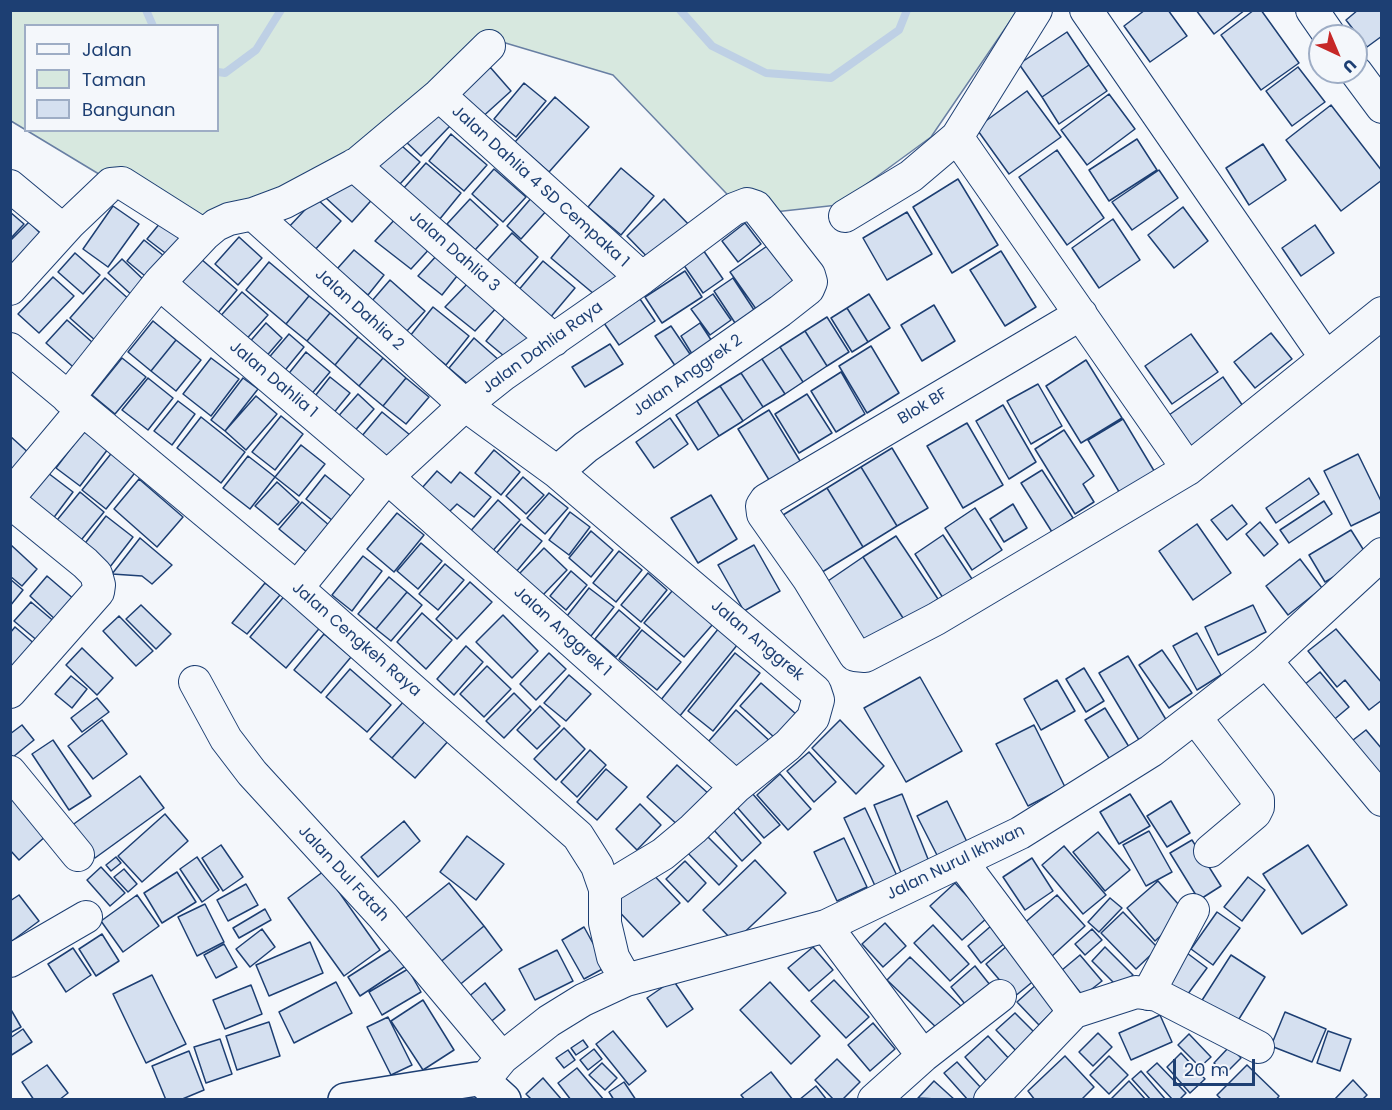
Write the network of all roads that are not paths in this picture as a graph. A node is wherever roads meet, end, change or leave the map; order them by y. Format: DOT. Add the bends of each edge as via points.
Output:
graph roads {
  1 [pos="1036,10"];
  2 [pos="1086,10"];
  3 [pos="1312,10"];
  4 [pos="1322,24"];
  5 [pos="489,46"];
  6 [pos="1365,84"];
  7 [pos="439,95"];
  8 [pos="1382,107"];
  9 [pos="957,137"];
  10 [pos="354,165"];
  11 [pos="10,186"];
  12 [pos="252,214"];
  13 [pos="845,216"];
  14 [pos="63,230"];
  15 [pos="204,235"];
  16 [pos="809,275"];
  17 [pos="642,278"];
  18 [pos="159,283"];
  19 [pos="10,289"];
  20 [pos="1382,313"];
  21 [pos="1081,314"];
  22 [pos="554,340"];
  23 [pos="10,349"];
  24 [pos="1326,358"];
  25 [pos="75,404"];
  26 [pos="465,405"];
  27 [pos="1188,469"];
  28 [pos="557,472"];
  29 [pos="387,477"];
  30 [pos="10,496"];
  31 [pos="10,502"];
  32 [pos="1382,554"];
  33 [pos="297,588"];
  34 [pos="1266,661"];
  35 [pos="195,682"];
  36 [pos="10,692"];
  37 [pos="1195,717"];
  38 [pos="10,772"];
  39 [pos="736,787"];
  40 [pos="1382,800"];
  41 [pos="1210,851"];
  42 [pos="78,855"];
  43 [pos="962,862"];
  44 [pos="604,889"];
  45 [pos="1193,910"];
  46 [pos="86,917"];
  47 [pos="826,926"];
  48 [pos="10,961"];
  49 [pos="627,980"];
  50 [pos="1148,994"];
  51 [pos="1000,996"];
  52 [pos="1074,1012"];
  53 [pos="1258,1047"];
  54 [pos="923,1056"];
  55 [pos="496,1079"];
  56 [pos="345,1100"];
  57 [pos="874,1100"];
  58 [pos="990,1100"];
  1 -- 9 [label="street"];
  2 -- 24 [label="street"];
  3 -- 4 [label="street"];
  5 -- 7 [label="street"];
  6 -- 8 [label="street"];
  7 -- 10 [label="street"];
  7 -- 17 [label="street, Jalan Dahlia 4 SD Cempaka 1"];
  9 -- 13 [label="street" via="910,176"];
  9 -- 21 [label="street"];
  10 -- 12 [label="street" via="312,189"];
  10 -- 22 [label="street, Jalan Dahlia 3"];
  11 -- 14 [label="street"];
  12 -- 15 [label="street" via="216,225"];
  12 -- 26 [label="street, Jalan Dahlia 2"];
  14 -- 15 [label="street" via="106,187 116,182"];
  14 -- 19 [label="street"];
  15 -- 18 [label="street"];
  16 -- 17 [label="street, Jalan Dahlia Raya" via="756,207 747,204 734,209"];
  16 -- 28 [label="street, Jalan Anggrek 2" via="808,289 780,311 586,447"];
  17 -- 22 [label="street, Jalan Dahlia Raya"];
  18 -- 25 [label="street"];
  18 -- 29 [label="street, Jalan Dahlia 1"];
  20 -- 24 [label="street"];
  21 -- 27 [label="street"];
  21 -- 27 [label="street, Blok BF" via="766,500 763,514 808,578 852,652 865,656 936,620"];
  22 -- 26 [label="street, Jalan Dahlia Raya"];
  23 -- 25 [label="street, Jalan Cengkeh Raya"];
  24 -- 27 [label="street"];
  25 -- 30 [label="street"];
  25 -- 33 [label="street, Jalan Cengkeh Raya"];
  26 -- 28 [label="street, Jalan Anggrek"];
  26 -- 29 [label="street, Jalan Dahlia Raya"];
  28 -- 39 [label="street, Jalan Anggrek" via="814,691 818,700 813,718 788,745"];
  29 -- 33 [label="street, Jalan Dahlia Raya"];
  29 -- 39 [label="street, Jalan Anggrek 1"];
  31 -- 36 [label="street" via="92,571 98,577 99,589"];
  32 -- 34 [label="street, Jalan Nurul Ikhwan"];
  33 -- 44 [label="street, Jalan Cengkeh Raya" via="578,836 597,866"];
  34 -- 37 [label="street, Jalan Nurul Ikhwan"];
  34 -- 40 [label="street"];
  35 -- 55 [label="street, Jalan Dul Fatah" via="226,739 252,773 383,916"];
  37 -- 41 [label="street" via="1258,800 1255,813"];
  37 -- 43 [label="street, Jalan Nurul Ikhwan" via="1151,752 1094,788 1020,833"];
  38 -- 42 [label="street"];
  39 -- 44 [label="street, Jalan Anggrek" via="663,854"];
  43 -- 47 [label="street, Jalan Nurul Ikhwan"];
  43 -- 52 [label="street"];
  44 -- 49 [label="street, Jalan Cengkeh Raya" via="604,923 613,957"];
  45 -- 50 [label="street"];
  46 -- 48 [label="street"];
  47 -- 49 [label="street, Jalan Nurul Ikhwan"];
  47 -- 54 [label="street"];
  49 -- 55 [label="street, Jalan Nurul Ikhwan" via="582,1000 549,1021"];
  50 -- 52 [label="street" via="1136,992"];
  50 -- 53 [label="street" via="1157,995"];
  51 -- 54 [label="street"];
  52 -- 58 [label="street"];
  54 -- 57 [label="street"];
  55 -- 56 [label="main road" via="451,1082"];
}
